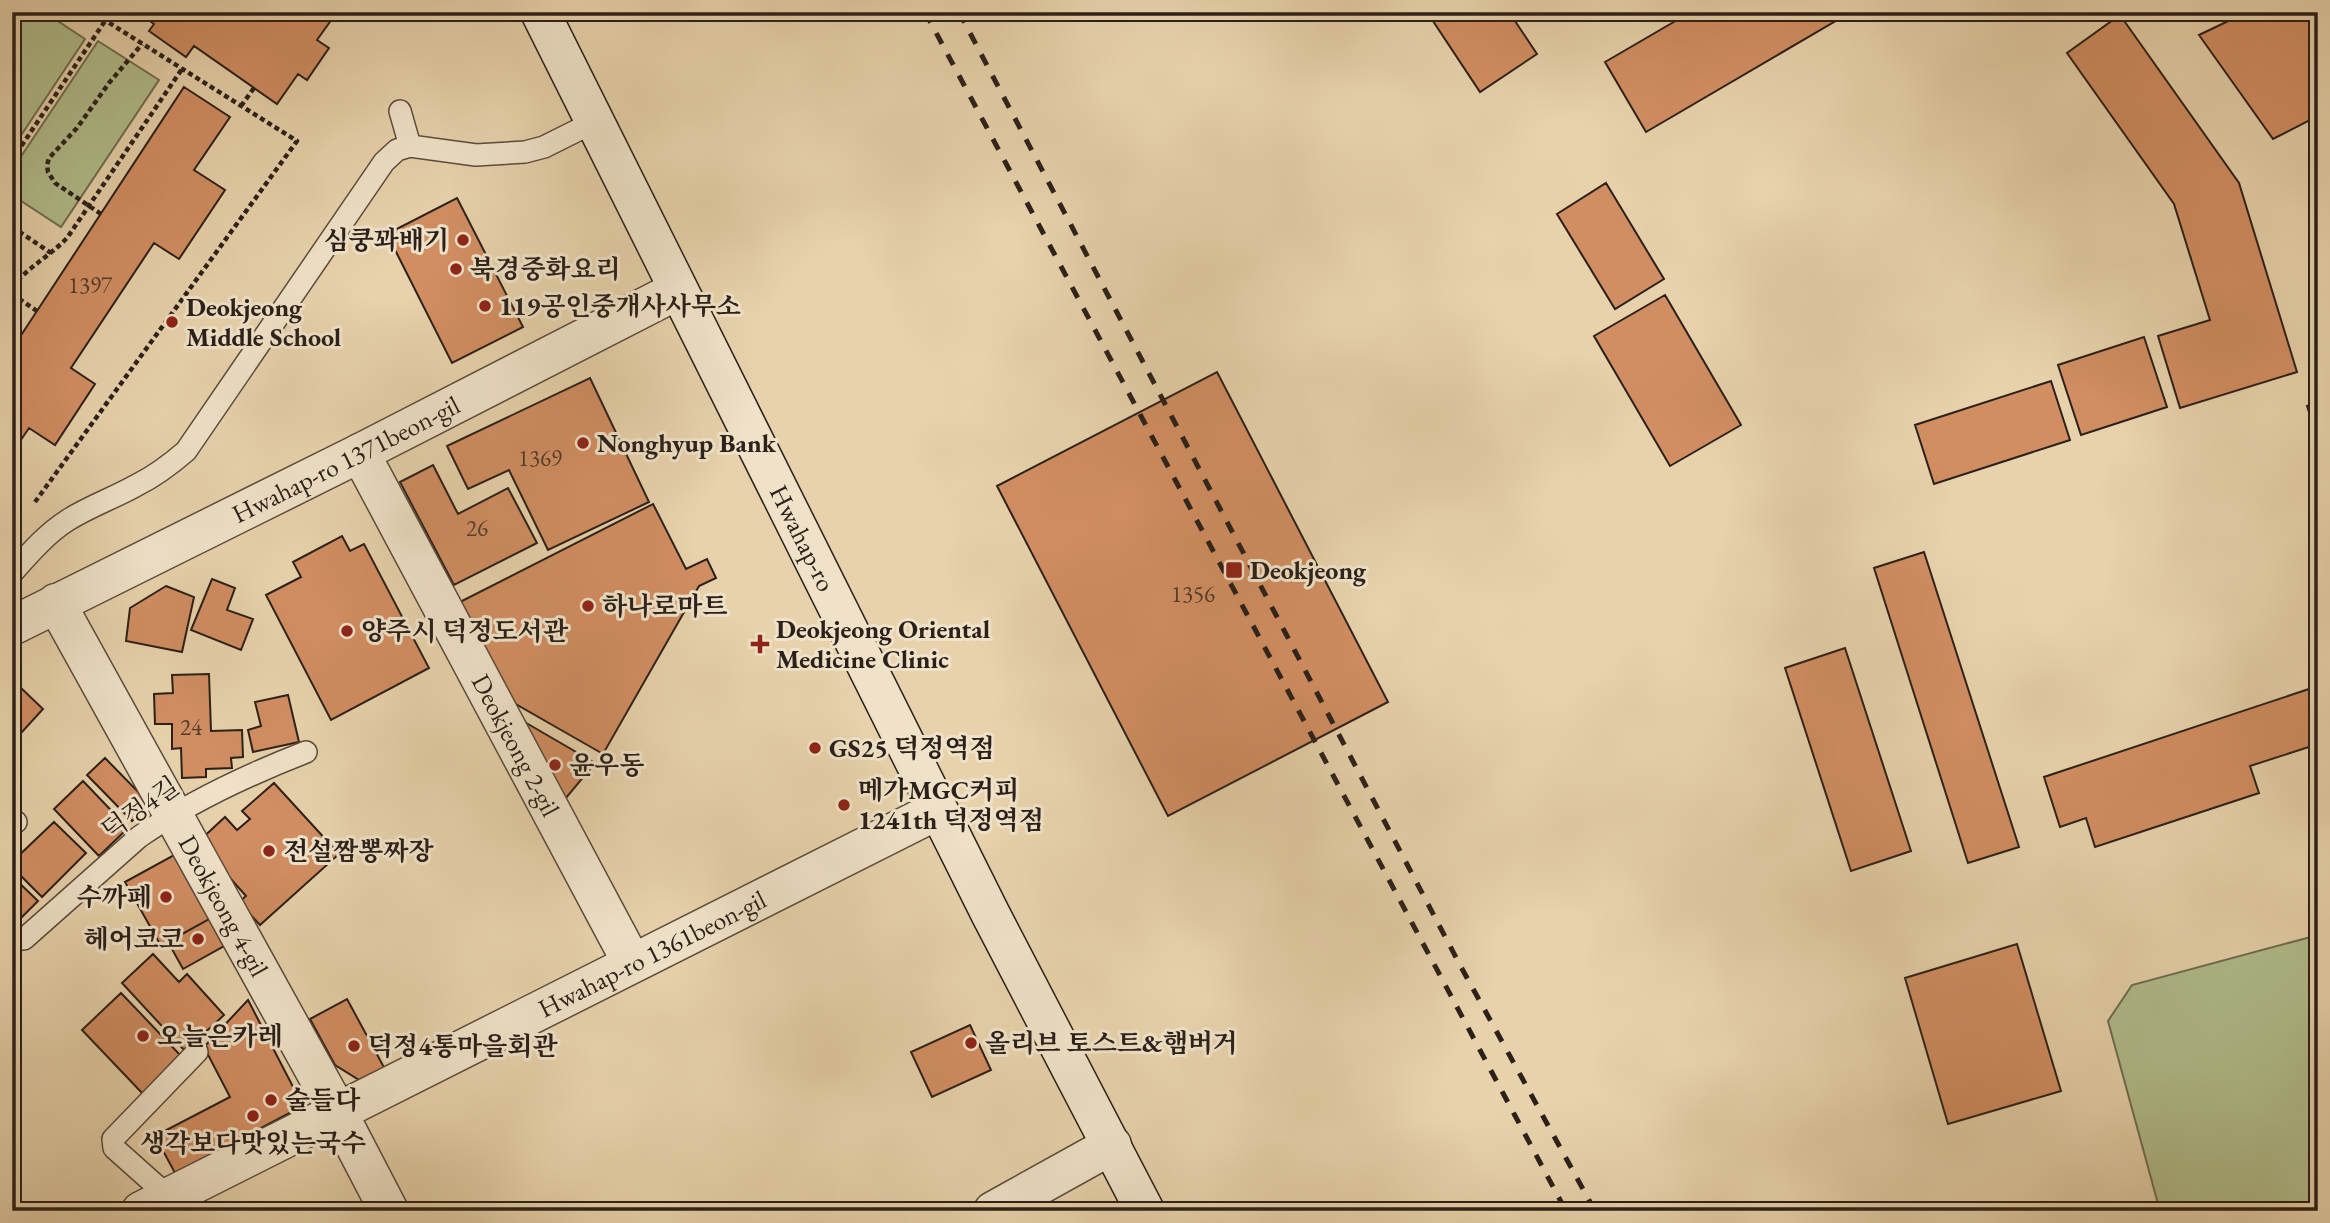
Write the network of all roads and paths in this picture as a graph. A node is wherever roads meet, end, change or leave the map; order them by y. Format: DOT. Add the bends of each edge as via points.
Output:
graph roads {
  1 [pos="92,12"];
  2 [pos="540,12"];
  3 [pos="105,21"];
  4 [pos="142,44"];
  5 [pos="181,69"];
  6 [pos="254,88"];
  7 [pos="241,106"];
  8 [pos="400,111"];
  9 [pos="594,122"];
  10 [pos="410,146"];
  11 [pos="12,160"];
  12 [pos="89,206"];
  13 [pos="101,214"];
  14 [pos="12,227"];
  15 [pos="51,253"];
  16 [pos="12,287"];
  17 [pos="678,290"];
  18 [pos="12,295"];
  19 [pos="37,312"];
  20 [pos="360,453"];
  21 [pos="29,511"];
  22 [pos="12,573"];
  23 [pos="56,603"];
  24 [pos="12,626"];
  25 [pos="306,752"];
  26 [pos="938,810"];
  27 [pos="173,815"];
  28 [pos="24,939"];
  29 [pos="632,963"];
  30 [pos="197,1052"];
  31 [pos="337,1111"];
  32 [pos="1112,1145"];
  33 [pos="155,1204"];
  34 [pos="389,1211"];
  35 [pos="993,1211"];
  36 [pos="1145,1211"];
  1 -- 3 [label="path"];
  2 -- 9 [label="street, Hwahap-ro"];
  3 -- 4 [label="path"];
  3 -- 11 [label="path"];
  4 -- 5 [label="path"];
  4 -- 12 [label="path" via="47,165 55,183"];
  5 -- 7 [label="path"];
  5 -- 12 [label="path"];
  6 -- 7 [label="path"];
  7 -- 21 [label="path" via="297,141"];
  8 -- 10 [label="lane"];
  9 -- 10 [label="lane" via="525,152 476,155"];
  9 -- 17 [label="street, Hwahap-ro"];
  10 -- 22 [label="lane" via="384,162 186,451 135,487 65,522"];
  12 -- 13 [label="path"];
  12 -- 15 [label="path" via="68,239"];
  14 -- 15 [label="path"];
  15 -- 16 [label="path"];
  17 -- 20 [label="street, Hwahap-ro 1371beon-gil"];
  17 -- 26 [label="street, Hwahap-ro"];
  18 -- 19 [label="path"];
  20 -- 23 [label="street, Hwahap-ro 1371beon-gil"];
  20 -- 29 [label="street, Deokjeong 2-gil"];
  23 -- 24 [label="street, Hwahap-ro 1371beon-gil"];
  23 -- 27 [label="street, Deokjeong 4-gil"];
  25 -- 27 [label="lane, 덕정4길" via="243,777"];
  26 -- 29 [label="street, Hwahap-ro 1361beon-gil"];
  26 -- 32 [label="street, Hwahap-ro"];
  27 -- 28 [label="lane, 덕정4길" via="139,837"];
  27 -- 31 [label="street, Deokjeong 4-gil"];
  29 -- 31 [label="street, Hwahap-ro 1361beon-gil"];
  30 -- 33 [label="lane" via="113,1139 114,1148"];
  31 -- 33 [label="street, Hwahap-ro 1361beon-gil"];
  31 -- 34 [label="street, Deokjeong 4-gil"];
  32 -- 35 [label="street"];
  32 -- 36 [label="street, Hwahap-ro"];
}
